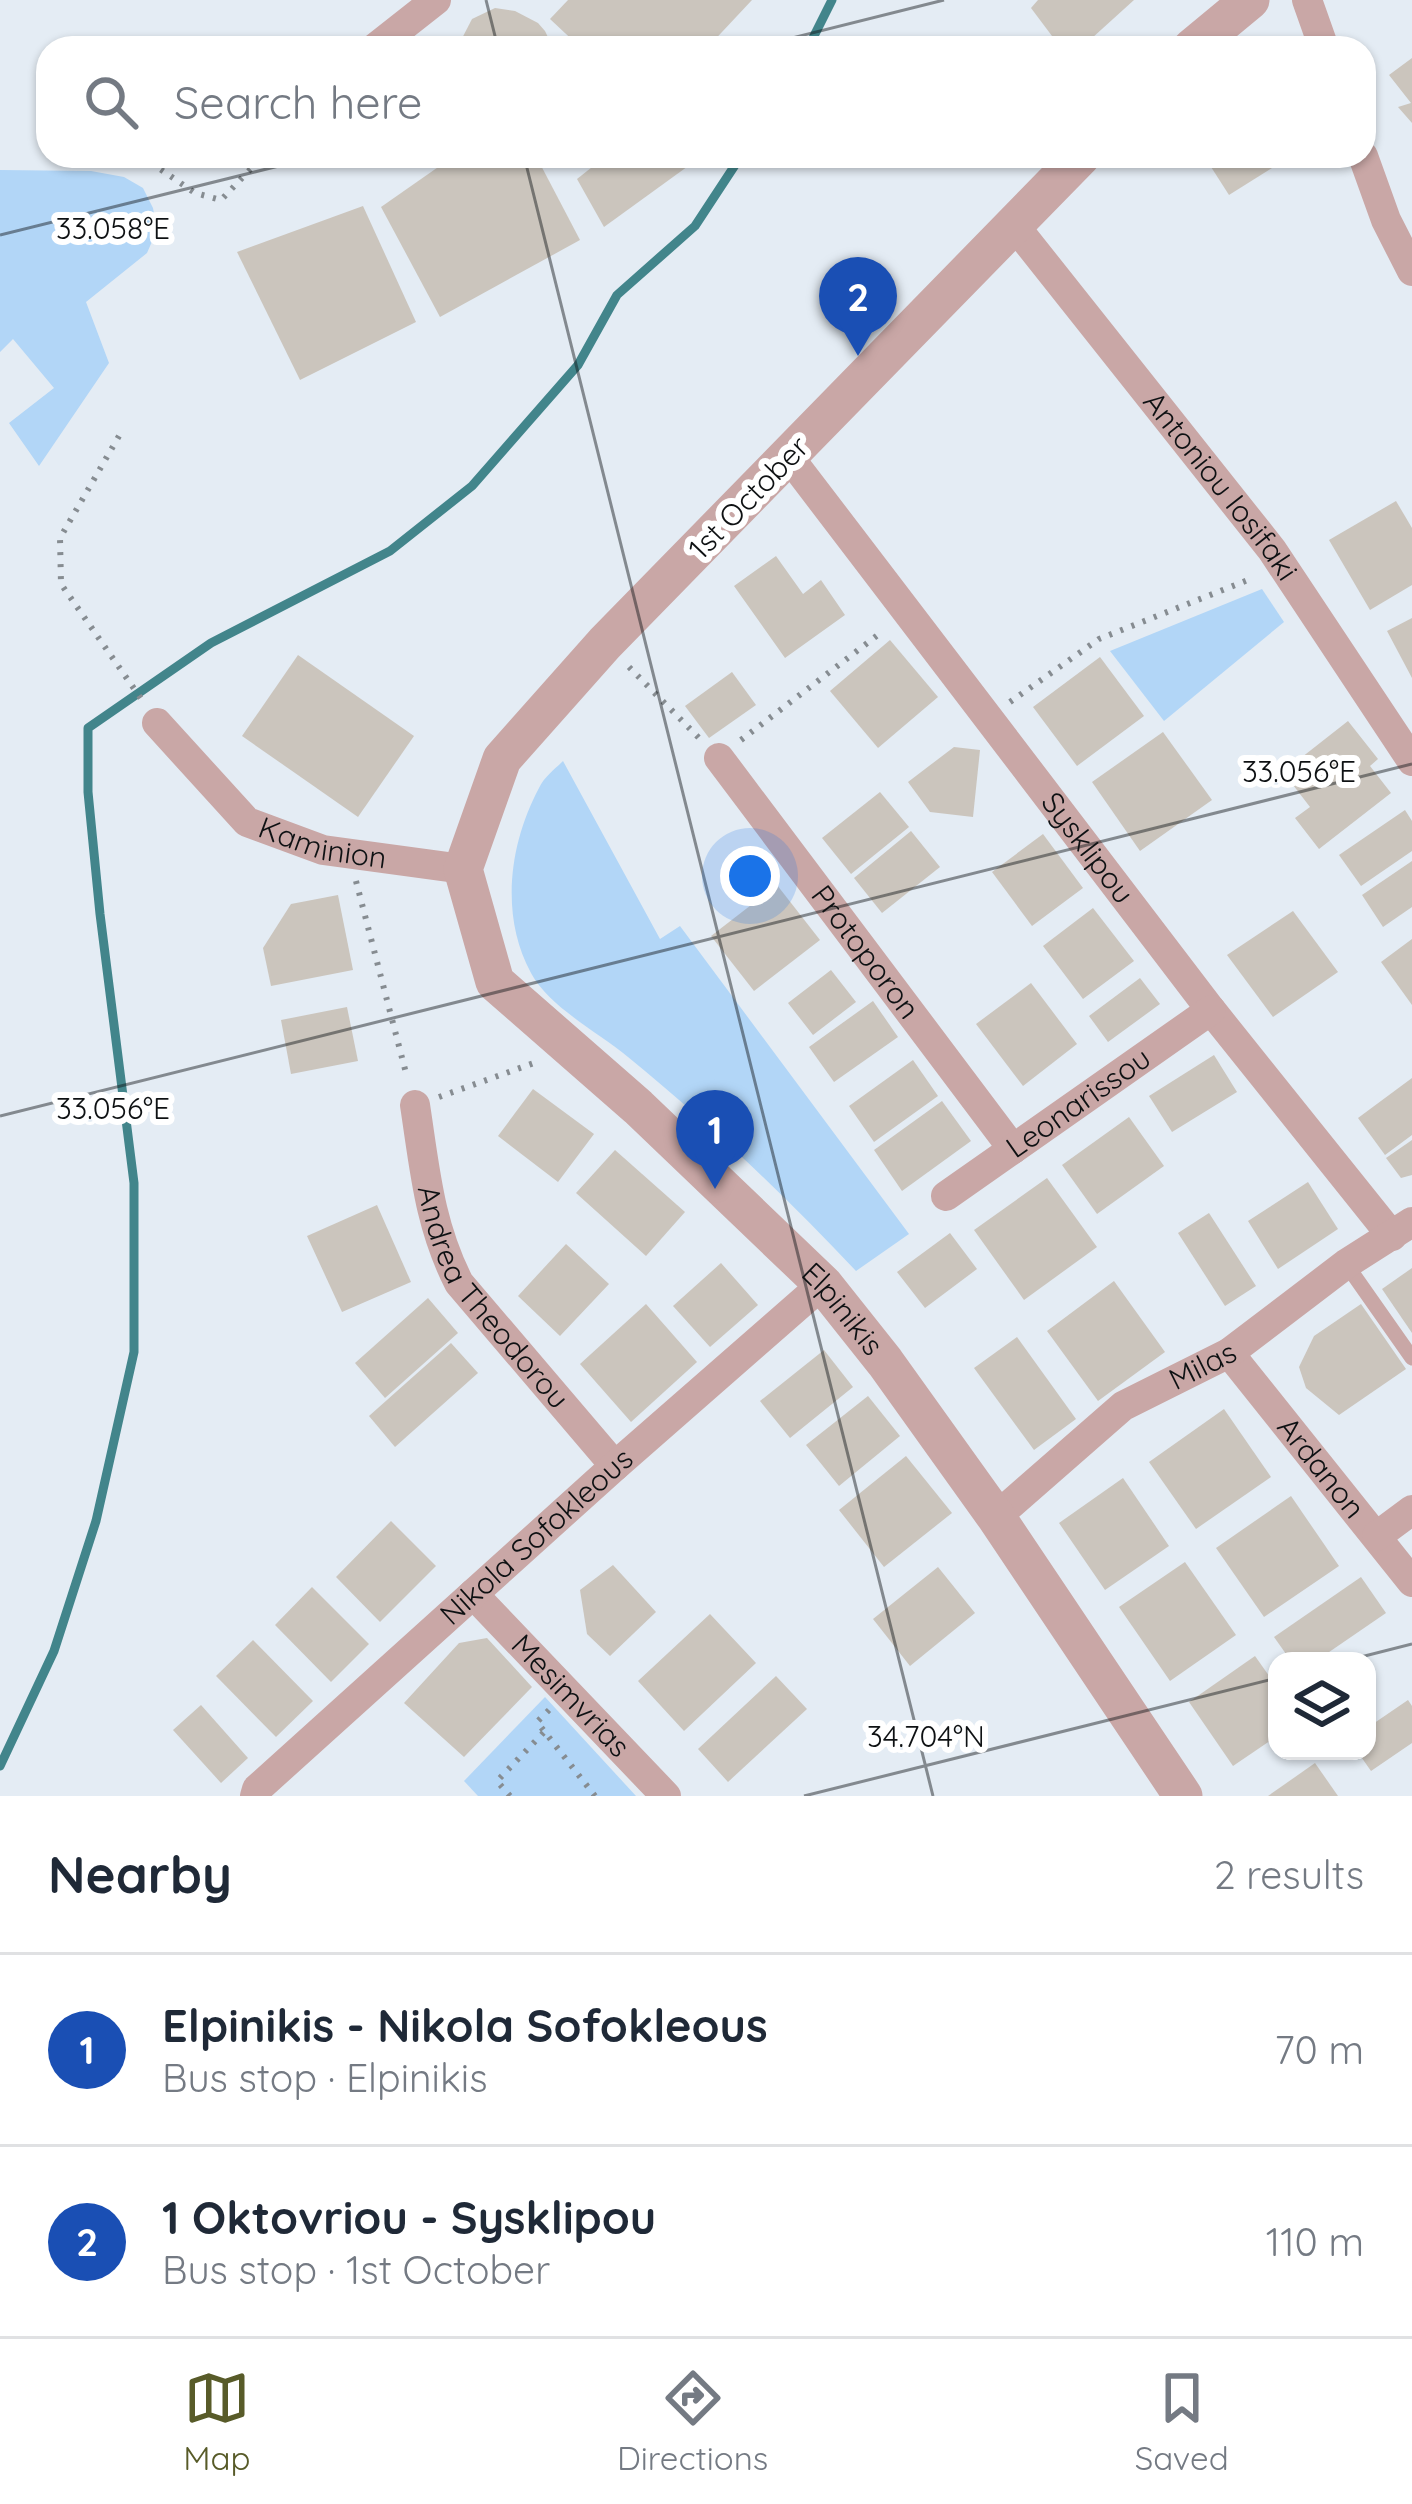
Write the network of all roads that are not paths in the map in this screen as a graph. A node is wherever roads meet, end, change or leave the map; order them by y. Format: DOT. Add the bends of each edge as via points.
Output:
graph roads {
  1 [pos="436,0"];
  2 [pos="1250,0"];
  3 [pos="1307,0"];
  4 [pos="390,36"];
  5 [pos="1206,36"];
  6 [pos="1320,36"];
  7 [pos="1069,168"];
  8 [pos="1367,168"];
  9 [pos="1412,200"];
  10 [pos="1386,220"];
  11 [pos="1014,225"];
  12 [pos="1412,271"];
  13 [pos="789,457"];
  14 [pos="157,723"];
  15 [pos="719,758"];
  16 [pos="1412,761"];
  17 [pos="463,869"];
  18 [pos="1211,1010"];
  19 [pos="415,1106"];
  20 [pos="1013,1149"];
  21 [pos="946,1196"];
  22 [pos="1402,1229"];
  23 [pos="1346,1264"];
  24 [pos="823,1283"];
  25 [pos="1228,1353"];
  26 [pos="1412,1358"];
  27 [pos="615,1466"];
  28 [pos="1412,1510"];
  29 [pos="997,1517"];
  30 [pos="1376,1536"];
  31 [pos="1412,1582"];
  32 [pos="473,1594"];
  33 [pos="255,1796"];
  34 [pos="666,1796"];
  35 [pos="1183,1796"];
  1 -- 4 [label="street"];
  2 -- 5 [label="street"];
  3 -- 6 [label="street"];
  7 -- 11 [label="street, 1st October"];
  8 -- 10 [label="street"];
  9 -- 10 [label="street"];
  10 -- 12 [label="street"];
  11 -- 13 [label="street, 1st October"];
  11 -- 16 [label="street, Antoniou Iosifaki" via="1283,567"];
  13 -- 17 [label="street, 1st October" via="502,759"];
  13 -- 18 [label="street, Sysklipou"];
  14 -- 17 [label="street, Kaminion" via="247,822 323,850"];
  15 -- 20 [label="street, Protoporon"];
  17 -- 24 [label="street, Elpinikis" via="495,982"];
  18 -- 20 [label="street, Leonarissou"];
  18 -- 22 [label="street, Sysklipou"];
  19 -- 27 [label="street, Andrea Theodorou" via="429,1199 459,1283"];
  20 -- 21 [label="street, Leonarissou"];
  22 -- 23 [label="street, Milas"];
  23 -- 25 [label="street, Milas"];
  23 -- 26 [label="lane"];
  24 -- 27 [label="street, Nikola Sofokleous"];
  24 -- 29 [label="street, Elpinikis"];
  25 -- 29 [label="street, Milas" via="1124,1406"];
  25 -- 30 [label="street, Ardanon"];
  27 -- 32 [label="street, Nikola Sofokleous"];
  28 -- 30 [label="street"];
  29 -- 35 [label="street, Elpinikis"];
  30 -- 31 [label="street, Ardanon"];
  32 -- 33 [label="street, Nikola Sofokleous"];
  32 -- 34 [label="street, Mesimvrias"];
}
